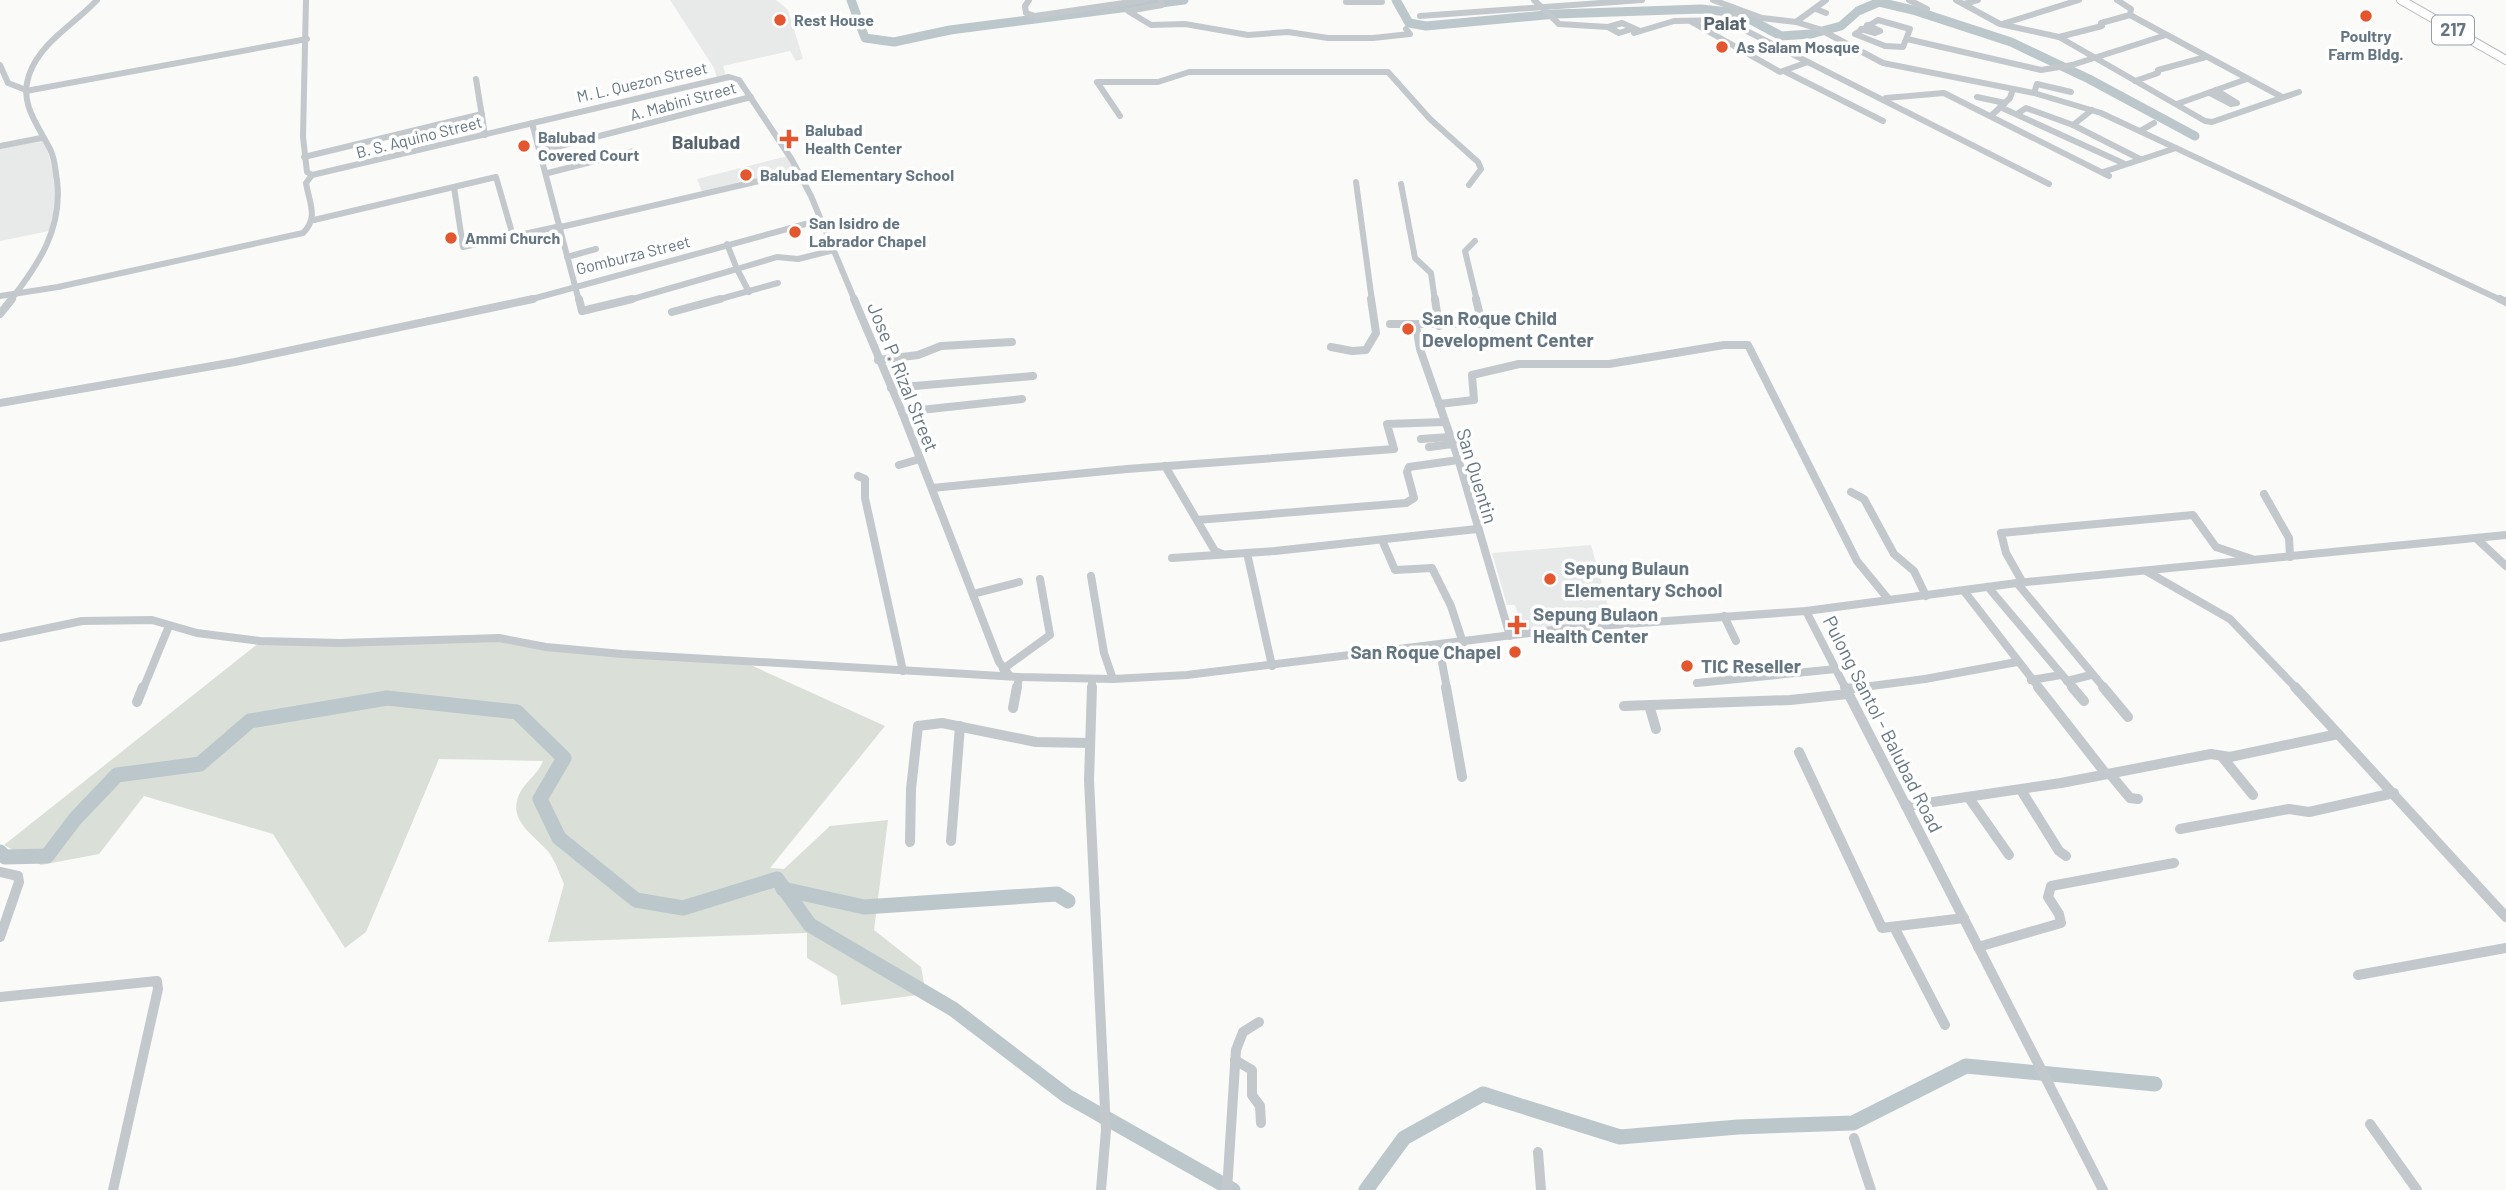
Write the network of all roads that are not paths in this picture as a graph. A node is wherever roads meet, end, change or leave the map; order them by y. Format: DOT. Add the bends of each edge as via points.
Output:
graph roads {
  1 [pos="97,0"];
  2 [pos="306,0"];
  3 [pos="1029,0"];
  4 [pos="1144,0"];
  5 [pos="1534,0"];
  6 [pos="1642,0"];
  7 [pos="1713,0"];
  8 [pos="1826,0"];
  9 [pos="1909,0"];
  10 [pos="1956,0"];
  11 [pos="1978,0"];
  12 [pos="2079,0"];
  13 [pos="2117,0"];
  14 [pos="2400,0"];
  15 [pos="1364,1"];
  16 [pos="1611,1"];
  17 [pos="1162,2"];
  18 [pos="1346,2"];
  19 [pos="1382,2"];
  20 [pos="1964,4"];
  21 [pos="1816,9"];
  22 [pos="1927,9"];
  23 [pos="1547,12"];
  24 [pos="1737,12"];
  25 [pos="1826,13"];
  26 [pos="2130,15"];
  27 [pos="1420,16"];
  28 [pos="1725,20"];
  29 [pos="1690,21"];
  30 [pos="1796,22"];
  31 [pos="2000,24"];
  32 [pos="1406,29"];
  33 [pos="2166,35"];
  34 [pos="2059,37"];
  35 [pos="307,39"];
  36 [pos="1907,39"];
  37 [pos="1897,57"];
  38 [pos="2206,57"];
  39 [pos="2096,58"];
  40 [pos="2506,60"];
  41 [pos="1808,62"];
  42 [pos="0,65"];
  43 [pos="1893,66"];
  44 [pos="1961,70"];
  45 [pos="1786,72"];
  46 [pos="476,79"];
  47 [pos="1959,79"];
  48 [pos="2247,79"];
  49 [pos="2135,81"];
  50 [pos="2013,89"];
  51 [pos="26,90"];
  52 [pos="2071,92"];
  53 [pos="2300,92"];
  54 [pos="2034,93"];
  55 [pos="751,97"];
  56 [pos="1877,97"];
  57 [pos="1978,97"];
  58 [pos="2281,97"];
  59 [pos="2177,104"];
  60 [pos="2002,105"];
  61 [pos="2107,107"];
  62 [pos="2092,110"];
  63 [pos="2101,113"];
  64 [pos="482,114"];
  65 [pos="2017,114"];
  66 [pos="1120,116"];
  67 [pos="1991,116"];
  68 [pos="1883,121"];
  69 [pos="532,123"];
  70 [pos="2154,123"];
  71 [pos="2073,125"];
  72 [pos="2140,131"];
  73 [pos="485,135"];
  74 [pos="41,138"];
  75 [pos="0,146"];
  76 [pos="2176,148"];
  77 [pos="541,151"];
  78 [pos="634,151"];
  79 [pos="304,157"];
  80 [pos="2140,159"];
  81 [pos="2125,164"];
  82 [pos="798,172"];
  83 [pos="548,173"];
  84 [pos="312,175"];
  85 [pos="1356,182"];
  86 [pos="1401,184"];
  87 [pos="2049,184"];
  88 [pos="1469,185"];
  89 [pos="454,187"];
  90 [pos="863,219"];
  91 [pos="314,220"];
  92 [pos="822,224"];
  93 [pos="561,226"];
  94 [pos="513,236"];
  95 [pos="1475,242"];
  96 [pos="727,244"];
  97 [pos="596,249"];
  98 [pos="834,250"];
  99 [pos="567,257"];
  100 [pos="737,269"];
  101 [pos="778,283"];
  102 [pos="575,287"];
  103 [pos="749,292"];
  104 [pos="0,296"];
  105 [pos="14,296"];
  106 [pos="2506,302"];
  107 [pos="672,312"];
  108 [pos="0,314"];
  109 [pos="1390,324"];
  110 [pos="1416,325"];
  111 [pos="1439,326"];
  112 [pos="1012,342"];
  113 [pos="1331,347"];
  114 [pos="878,360"];
  115 [pos="1033,376"];
  116 [pos="891,388"];
  117 [pos="1022,400"];
  118 [pos="0,403"];
  119 [pos="1439,404"];
  120 [pos="902,412"];
  121 [pos="1444,422"];
  122 [pos="1422,439"];
  123 [pos="1451,441"];
  124 [pos="1429,447"];
  125 [pos="920,459"];
  126 [pos="1458,460"];
  127 [pos="899,465"];
  128 [pos="1165,466"];
  129 [pos="858,477"];
  130 [pos="932,488"];
  131 [pos="1851,492"];
  132 [pos="2264,494"];
  133 [pos="1197,520"];
  134 [pos="1477,529"];
  135 [pos="2506,535"];
  136 [pos="1382,540"];
  137 [pos="2477,540"];
  138 [pos="1247,553"];
  139 [pos="1222,554"];
  140 [pos="2290,557"];
  141 [pos="1172,558"];
  142 [pos="2255,560"];
  143 [pos="2506,566"];
  144 [pos="2146,571"];
  145 [pos="1091,576"];
  146 [pos="1040,579"];
  147 [pos="1019,582"];
  148 [pos="2020,583"];
  149 [pos="1989,587"];
  150 [pos="1964,591"];
  151 [pos="973,594"];
  152 [pos="1926,596"];
  153 [pos="1889,600"];
  154 [pos="1806,611"];
  155 [pos="1724,615"];
  156 [pos="169,626"];
  157 [pos="1510,636"];
  158 [pos="0,638"];
  159 [pos="1736,641"];
  160 [pos="1463,643"];
  161 [pos="1439,646"];
  162 [pos="2017,662"];
  163 [pos="1272,666"];
  164 [pos="1836,669"];
  165 [pos="903,671"];
  166 [pos="1011,674"];
  167 [pos="2091,674"];
  168 [pos="2064,678"];
  169 [pos="1112,679"];
  170 [pos="1092,680"];
  171 [pos="2031,680"];
  172 [pos="1697,683"];
  173 [pos="1847,691"];
  174 [pos="2084,701"];
  175 [pos="137,702"];
  176 [pos="1649,705"];
  177 [pos="1624,706"];
  178 [pos="1013,708"];
  179 [pos="2128,718"];
  180 [pos="960,726"];
  181 [pos="1656,729"];
  182 [pos="2338,734"];
  183 [pos="1090,743"];
  184 [pos="1799,752"];
  185 [pos="2223,758"];
  186 [pos="2108,774"];
  187 [pos="1462,777"];
  188 [pos="2021,790"];
  189 [pos="2395,793"];
  190 [pos="2253,795"];
  191 [pos="1969,798"];
  192 [pos="2138,799"];
  193 [pos="1906,806"];
  194 [pos="2180,829"];
  195 [pos="951,841"];
  196 [pos="910,842"];
  197 [pos="2009,855"];
  198 [pos="2066,856"];
  199 [pos="2174,863"];
  200 [pos="0,872"];
  201 [pos="2506,916"];
  202 [pos="1964,918"];
  203 [pos="1894,927"];
  204 [pos="0,937"];
  205 [pos="1978,947"];
  206 [pos="2506,948"];
  207 [pos="2358,975"];
  208 [pos="0,997"];
  209 [pos="1259,1022"];
  210 [pos="1945,1025"];
  211 [pos="1235,1060"];
  212 [pos="1261,1123"];
  213 [pos="2370,1124"];
  214 [pos="1854,1138"];
  215 [pos="1538,1152"];
  216 [pos="1227,1188"];
  217 [pos="113,1190"];
  218 [pos="1101,1190"];
  219 [pos="1541,1190"];
  220 [pos="1871,1190"];
  221 [pos="2103,1190"];
  222 [pos="2417,1190"];
  1 -- 51 [label="street" via="42,51"];
  2 -- 35 [label="street"];
  3 -- 4 [label="street" via="1026,13 1035,16"];
  5 -- 23 [label="street"];
  6 -- 16 [label="street"];
  7 -- 24 [label="street"];
  8 -- 21 [label="street"];
  9 -- 22 [label="street"];
  10 -- 20 [label="street"];
  11 -- 20 [label="street"];
  12 -- 31 [label="street"];
  13 -- 26 [label="street" via="2128,5"];
  14 -- 40 [label="main road, 217"];
  15 -- 18 [label="street"];
  15 -- 19 [label="street"];
  16 -- 23 [label="street"];
  17 -- 32 [label="street" via="1128,11 1150,25 1185,24 1248,35 1288,32 1328,38 1385,38 1410,34"];
  20 -- 31 [label="street"];
  21 -- 25 [label="street"];
  21 -- 30 [label="street"];
  23 -- 27 [label="street"];
  23 -- 29 [label="street" via="1552,20 1566,25 1622,23 1635,31"];
  24 -- 28 [label="street"];
  24 -- 30 [label="street"];
  26 -- 33 [label="street"];
  26 -- 34 [label="street" via="2085,25"];
  28 -- 29 [label="street"];
  28 -- 41 [label="street"];
  29 -- 45 [label="street"];
  30 -- 43 [label="street"];
  31 -- 34 [label="street"];
  33 -- 38 [label="street"];
  33 -- 39 [label="street"];
  34 -- 39 [label="street"];
  35 -- 51 [label="street"];
  35 -- 79 [label="street"];
  36 -- 36 [label="street" via="1903,47 1890,47 1855,34 1878,20 1907,27"];
  36 -- 39 [label="street" via="2041,70"];
  37 -- 43 [label="street"];
  38 -- 48 [label="street"];
  38 -- 49 [label="street" via="2167,74"];
  39 -- 49 [label="street"];
  41 -- 45 [label="street"];
  41 -- 56 [label="street"];
  42 -- 51 [label="street" via="8,85"];
  43 -- 47 [label="street"];
  44 -- 47 [label="street"];
  45 -- 68 [label="street"];
  46 -- 64 [label="street"];
  47 -- 50 [label="street"];
  48 -- 58 [label="street"];
  48 -- 59 [label="street"];
  49 -- 59 [label="street"];
  50 -- 54 [label="street"];
  50 -- 60 [label="street"];
  51 -- 74 [label="street"];
  52 -- 54 [label="street" via="2037,84"];
  53 -- 58 [label="street"];
  54 -- 62 [label="street"];
  55 -- 69 [label="street, M. L. Quezon Street" via="739,80 724,78"];
  55 -- 77 [label="street, A. Mabini Street"];
  55 -- 82 [label="street, Jose P. Rizal Street"];
  56 -- 67 [label="street" via="1900,99 1942,92"];
  56 -- 87 [label="street"];
  57 -- 60 [label="street"];
  58 -- 59 [label="street" via="2212,122"];
  60 -- 65 [label="street"];
  60 -- 67 [label="street"];
  61 -- 63 [label="street"];
  62 -- 63 [label="street"];
  62 -- 71 [label="street"];
  63 -- 72 [label="street"];
  64 -- 73 [label="street"];
  64 -- 79 [label="street"];
  65 -- 71 [label="street" via="2026,108"];
  65 -- 81 [label="street"];
  66 -- 88 [label="street" via="1098,81 1158,82 1189,72 1388,72 1430,119 1478,162 1481,169"];
  67 -- 81 [label="street" via="2106,174"];
  69 -- 73 [label="street, B. S. Aquino Street"];
  69 -- 77 [label="street, Gomburza Street"];
  70 -- 72 [label="street"];
  71 -- 80 [label="street"];
  72 -- 76 [label="street"];
  73 -- 84 [label="street, B. S. Aquino Street"];
  74 -- 75 [label="street"];
  74 -- 105 [label="street" via="53,158 59,189 56,230"];
  76 -- 80 [label="street"];
  76 -- 106 [label="street"];
  77 -- 83 [label="street, Gomburza Street"];
  78 -- 83 [label="street"];
  79 -- 84 [label="street"];
  80 -- 81 [label="street"];
  82 -- 92 [label="street, Jose P. Rizal Street"];
  82 -- 93 [label="street"];
  83 -- 93 [label="street, Gomburza Street"];
  84 -- 91 [label="street" via="306,183"];
  85 -- 113 [label="street" via="1376,333 1366,350"];
  86 -- 111 [label="street" via="1415,258 1431,273"];
  89 -- 91 [label="street"];
  89 -- 94 [label="street" via="496,177"];
  89 -- 94 [label="street" via="463,247"];
  90 -- 92 [label="street, Gomburza Street"];
  91 -- 105 [label="street" via="312,227 290,237"];
  92 -- 96 [label="street, Gomburza Street"];
  92 -- 98 [label="street, Jose P. Rizal Street"];
  93 -- 94 [label="street"];
  93 -- 99 [label="street, Gomburza Street"];
  95 -- 111 [label="street" via="1465,251 1483,323"];
  96 -- 100 [label="street"];
  96 -- 102 [label="street, Gomburza Street"];
  97 -- 99 [label="street"];
  98 -- 100 [label="street" via="798,259 777,257"];
  98 -- 114 [label="street, Jose P. Rizal Street"];
  99 -- 102 [label="street, Gomburza Street"];
  100 -- 102 [label="street" via="594,310 582,311"];
  100 -- 103 [label="street"];
  101 -- 103 [label="street"];
  102 -- 118 [label="street" via="235,362"];
  103 -- 107 [label="street"];
  104 -- 105 [label="street"];
  105 -- 108 [label="street"];
  109 -- 110 [label="street"];
  110 -- 111 [label="street"];
  110 -- 119 [label="street, San Quentin"];
  112 -- 114 [label="street" via="941,346 918,355"];
  114 -- 116 [label="street, Jose P. Rizal Street"];
  115 -- 116 [label="street"];
  116 -- 120 [label="street, Jose P. Rizal Street"];
  117 -- 120 [label="street"];
  119 -- 121 [label="street, San Quentin"];
  119 -- 153 [label="street" via="1474,400 1472,375 1518,364 1609,364 1748,345 1857,561"];
  120 -- 125 [label="street, Jose P. Rizal Street"];
  121 -- 123 [label="street, San Quentin"];
  121 -- 128 [label="street" via="1387,424 1394,449"];
  122 -- 123 [label="street"];
  123 -- 124 [label="street"];
  123 -- 126 [label="street, San Quentin"];
  125 -- 127 [label="street"];
  125 -- 130 [label="street, Jose P. Rizal Street"];
  126 -- 133 [label="street" via="1409,467 1411,502"];
  126 -- 134 [label="street, San Quentin"];
  128 -- 130 [label="street"];
  128 -- 133 [label="street"];
  129 -- 165 [label="street" via="865,479 865,498"];
  130 -- 151 [label="street, Jose P. Rizal Street"];
  131 -- 152 [label="street" via="1864,499 1894,554 1914,570"];
  132 -- 140 [label="street" via="2290,538"];
  133 -- 139 [label="street" via="1215,551"];
  134 -- 136 [label="street"];
  134 -- 157 [label="street, San Quentin"];
  135 -- 137 [label="street"];
  136 -- 138 [label="street"];
  136 -- 160 [label="street" via="1395,570 1432,568"];
  137 -- 140 [label="street"];
  137 -- 143 [label="street"];
  138 -- 139 [label="street"];
  138 -- 163 [label="street"];
  139 -- 141 [label="street"];
  140 -- 142 [label="street"];
  142 -- 144 [label="street"];
  142 -- 148 [label="street" via="2216,547 2193,515 2001,533"];
  144 -- 148 [label="street"];
  144 -- 182 [label="street" via="2230,617"];
  145 -- 169 [label="street"];
  146 -- 166 [label="street" via="1050,635"];
  147 -- 151 [label="street"];
  148 -- 149 [label="street"];
  148 -- 167 [label="street"];
  149 -- 150 [label="street"];
  149 -- 168 [label="street"];
  150 -- 152 [label="street"];
  150 -- 162 [label="street"];
  151 -- 166 [label="street, Jose P. Rizal Street"];
  152 -- 153 [label="street"];
  153 -- 154 [label="street"];
  154 -- 155 [label="street, Pulong Santol - Balubad Road"];
  154 -- 164 [label="street, Pulong Santol - Balubad Road"];
  155 -- 157 [label="street, Pulong Santol - Balubad Road"];
  155 -- 159 [label="street"];
  156 -- 158 [label="street, Pulong Santol - Balubad Road" via="152,620 92,621"];
  156 -- 165 [label="street, Pulong Santol - Balubad Road" via="260,641 499,638 622,654"];
  156 -- 175 [label="street"];
  157 -- 160 [label="street, Pulong Santol - Balubad Road"];
  160 -- 161 [label="street, Pulong Santol - Balubad Road"];
  161 -- 163 [label="street, Pulong Santol - Balubad Road"];
  161 -- 187 [label="street"];
  162 -- 171 [label="street"];
  162 -- 173 [label="street"];
  163 -- 169 [label="street, Pulong Santol - Balubad Road"];
  164 -- 172 [label="street"];
  164 -- 173 [label="street, Pulong Santol - Balubad Road"];
  165 -- 166 [label="street, Pulong Santol - Balubad Road"];
  166 -- 170 [label="street, Pulong Santol - Balubad Road"];
  166 -- 178 [label="street"];
  167 -- 168 [label="street"];
  167 -- 179 [label="street"];
  168 -- 171 [label="street"];
  168 -- 174 [label="street"];
  169 -- 170 [label="street, Pulong Santol - Balubad Road"];
  170 -- 183 [label="street"];
  171 -- 186 [label="street"];
  173 -- 176 [label="street" via="1790,700"];
  173 -- 193 [label="street, Pulong Santol - Balubad Road"];
  176 -- 177 [label="street"];
  176 -- 181 [label="street"];
  180 -- 183 [label="street" via="1034,742"];
  180 -- 195 [label="street"];
  180 -- 196 [label="street" via="924,723 915,731"];
  182 -- 185 [label="street"];
  182 -- 189 [label="street"];
  183 -- 218 [label="street" via="1106,1129"];
  184 -- 203 [label="street" via="1882,928"];
  185 -- 186 [label="street" via="2211,754"];
  185 -- 190 [label="street"];
  186 -- 188 [label="street"];
  186 -- 192 [label="street" via="2127,795"];
  188 -- 191 [label="street"];
  188 -- 198 [label="street"];
  189 -- 194 [label="street" via="2309,812 2289,809"];
  189 -- 201 [label="street"];
  191 -- 193 [label="street"];
  191 -- 197 [label="street"];
  193 -- 202 [label="street, Pulong Santol - Balubad Road"];
  199 -- 205 [label="street" via="2051,886 2048,897 2061,923"];
  200 -- 204 [label="street" via="18,876 19,882"];
  202 -- 203 [label="street"];
  202 -- 205 [label="street, Pulong Santol - Balubad Road"];
  203 -- 210 [label="street"];
  205 -- 221 [label="street, Pulong Santol - Balubad Road"];
  206 -- 207 [label="street"];
  208 -- 217 [label="street" via="157,981"];
  209 -- 211 [label="street" via="1242,1032"];
  211 -- 212 [label="street" via="1252,1070 1252,1095 1260,1106"];
  211 -- 216 [label="street"];
  213 -- 222 [label="street"];
  214 -- 220 [label="street"];
  215 -- 219 [label="street"];
}
